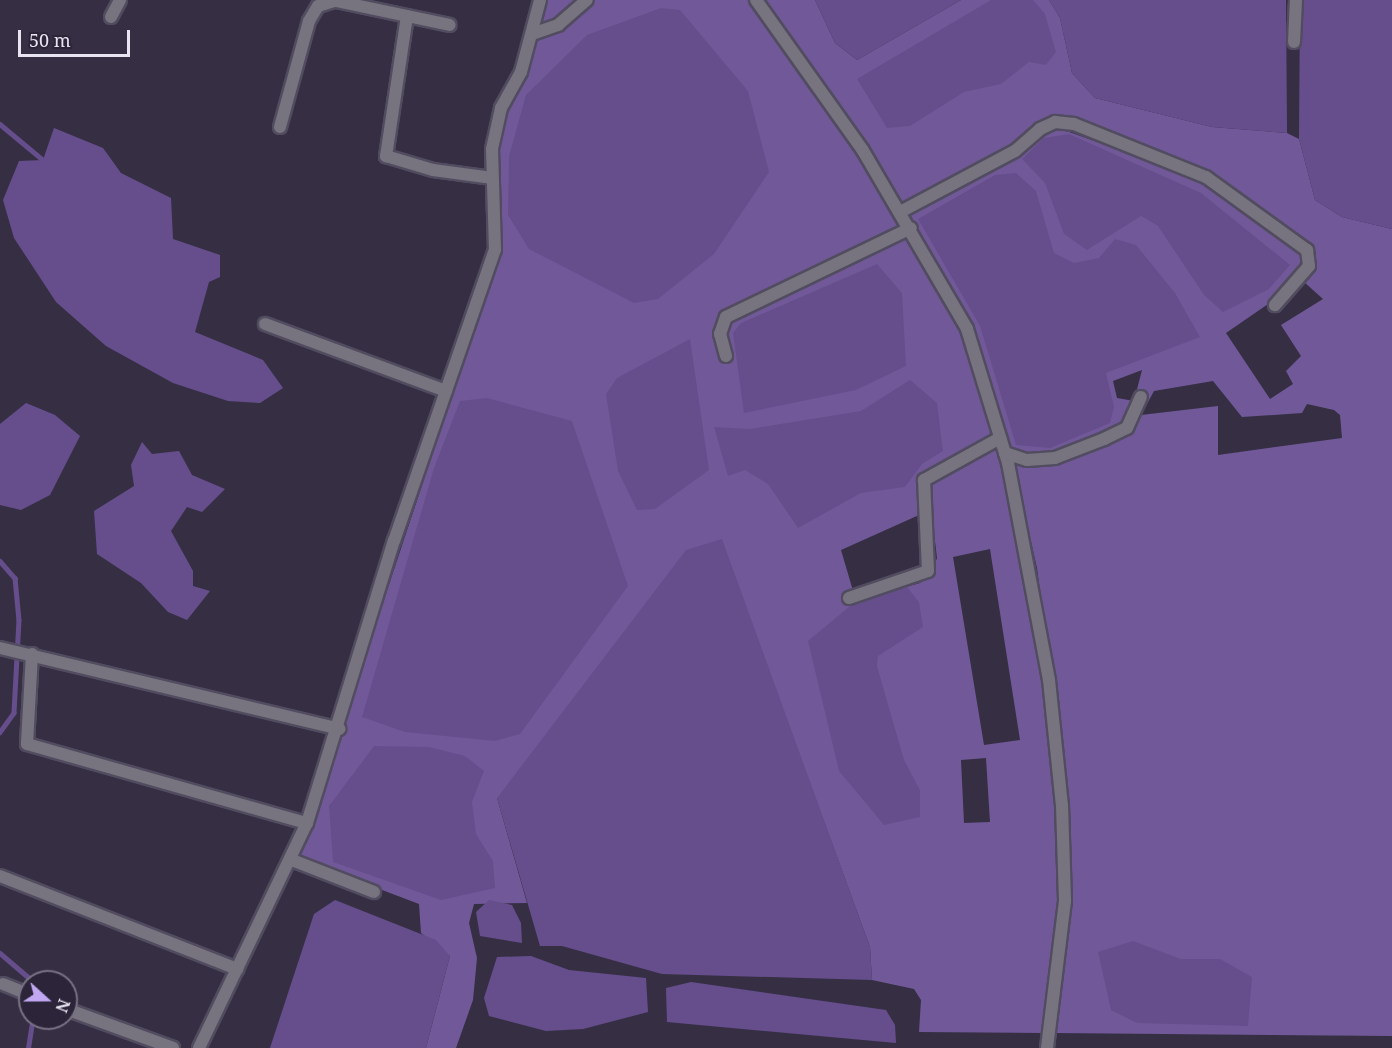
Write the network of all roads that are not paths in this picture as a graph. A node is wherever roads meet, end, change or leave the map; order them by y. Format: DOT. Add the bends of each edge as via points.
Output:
graph roads {
  1 [pos="120,0"];
  2 [pos="540,0"];
  3 [pos="587,0"];
  4 [pos="756,0"];
  5 [pos="1296,0"];
  6 [pos="337,1"];
  7 [pos="407,16"];
  8 [pos="111,17"];
  9 [pos="450,24"];
  10 [pos="532,34"];
  11 [pos="1294,42"];
  12 [pos="280,127"];
  13 [pos="492,178"];
  14 [pos="902,211"];
  15 [pos="911,228"];
  16 [pos="1275,305"];
  17 [pos="265,324"];
  18 [pos="726,356"];
  19 [pos="446,391"];
  20 [pos="1140,397"];
  21 [pos="1000,438"];
  22 [pos="1005,453"];
  23 [pos="849,598"];
  24 [pos="6,650"];
  25 [pos="32,654"];
  26 [pos="339,729"];
  27 [pos="307,823"];
  28 [pos="292,860"];
  29 [pos="0,876"];
  30 [pos="374,892"];
  31 [pos="237,969"];
  32 [pos="3,984"];
  33 [pos="18,990"];
  34 [pos="78,1013"];
  35 [pos="173,1048"];
  36 [pos="199,1048"];
  37 [pos="1047,1048"];
  1 -- 8 [label="street"];
  2 -- 10 [label="street"];
  3 -- 10 [label="street" via="558,25"];
  4 -- 14 [label="street"];
  5 -- 11 [label="street"];
  6 -- 7 [label="street"];
  6 -- 12 [label="street" via="318,6 309,21"];
  7 -- 9 [label="street"];
  7 -- 13 [label="street" via="386,156 433,170"];
  10 -- 13 [label="street" via="521,72 501,108"];
  13 -- 19 [label="street" via="495,250"];
  14 -- 15 [label="street"];
  14 -- 16 [label="street" via="1015,151 1040,129 1055,122 1074,124 1198,173 1307,250 1309,266"];
  15 -- 18 [label="street" via="726,317 720,334"];
  15 -- 21 [label="street" via="967,328"];
  17 -- 19 [label="street"];
  19 -- 26 [label="street"];
  20 -- 22 [label="street" via="1127,428 1104,439 1055,458 1027,460"];
  21 -- 22 [label="street"];
  21 -- 23 [label="street" via="924,480 928,571"];
  22 -- 37 [label="street" via="1033,580 1062,805 1065,901"];
  24 -- 25 [label="street"];
  25 -- 26 [label="street"];
  25 -- 27 [label="street" via="27,744"];
  26 -- 27 [label="street"];
  27 -- 28 [label="street"];
  28 -- 30 [label="street"];
  28 -- 31 [label="street"];
  29 -- 31 [label="street"];
  31 -- 36 [label="street"];
  32 -- 33 [label="street"];
  34 -- 35 [label="street"];
}
